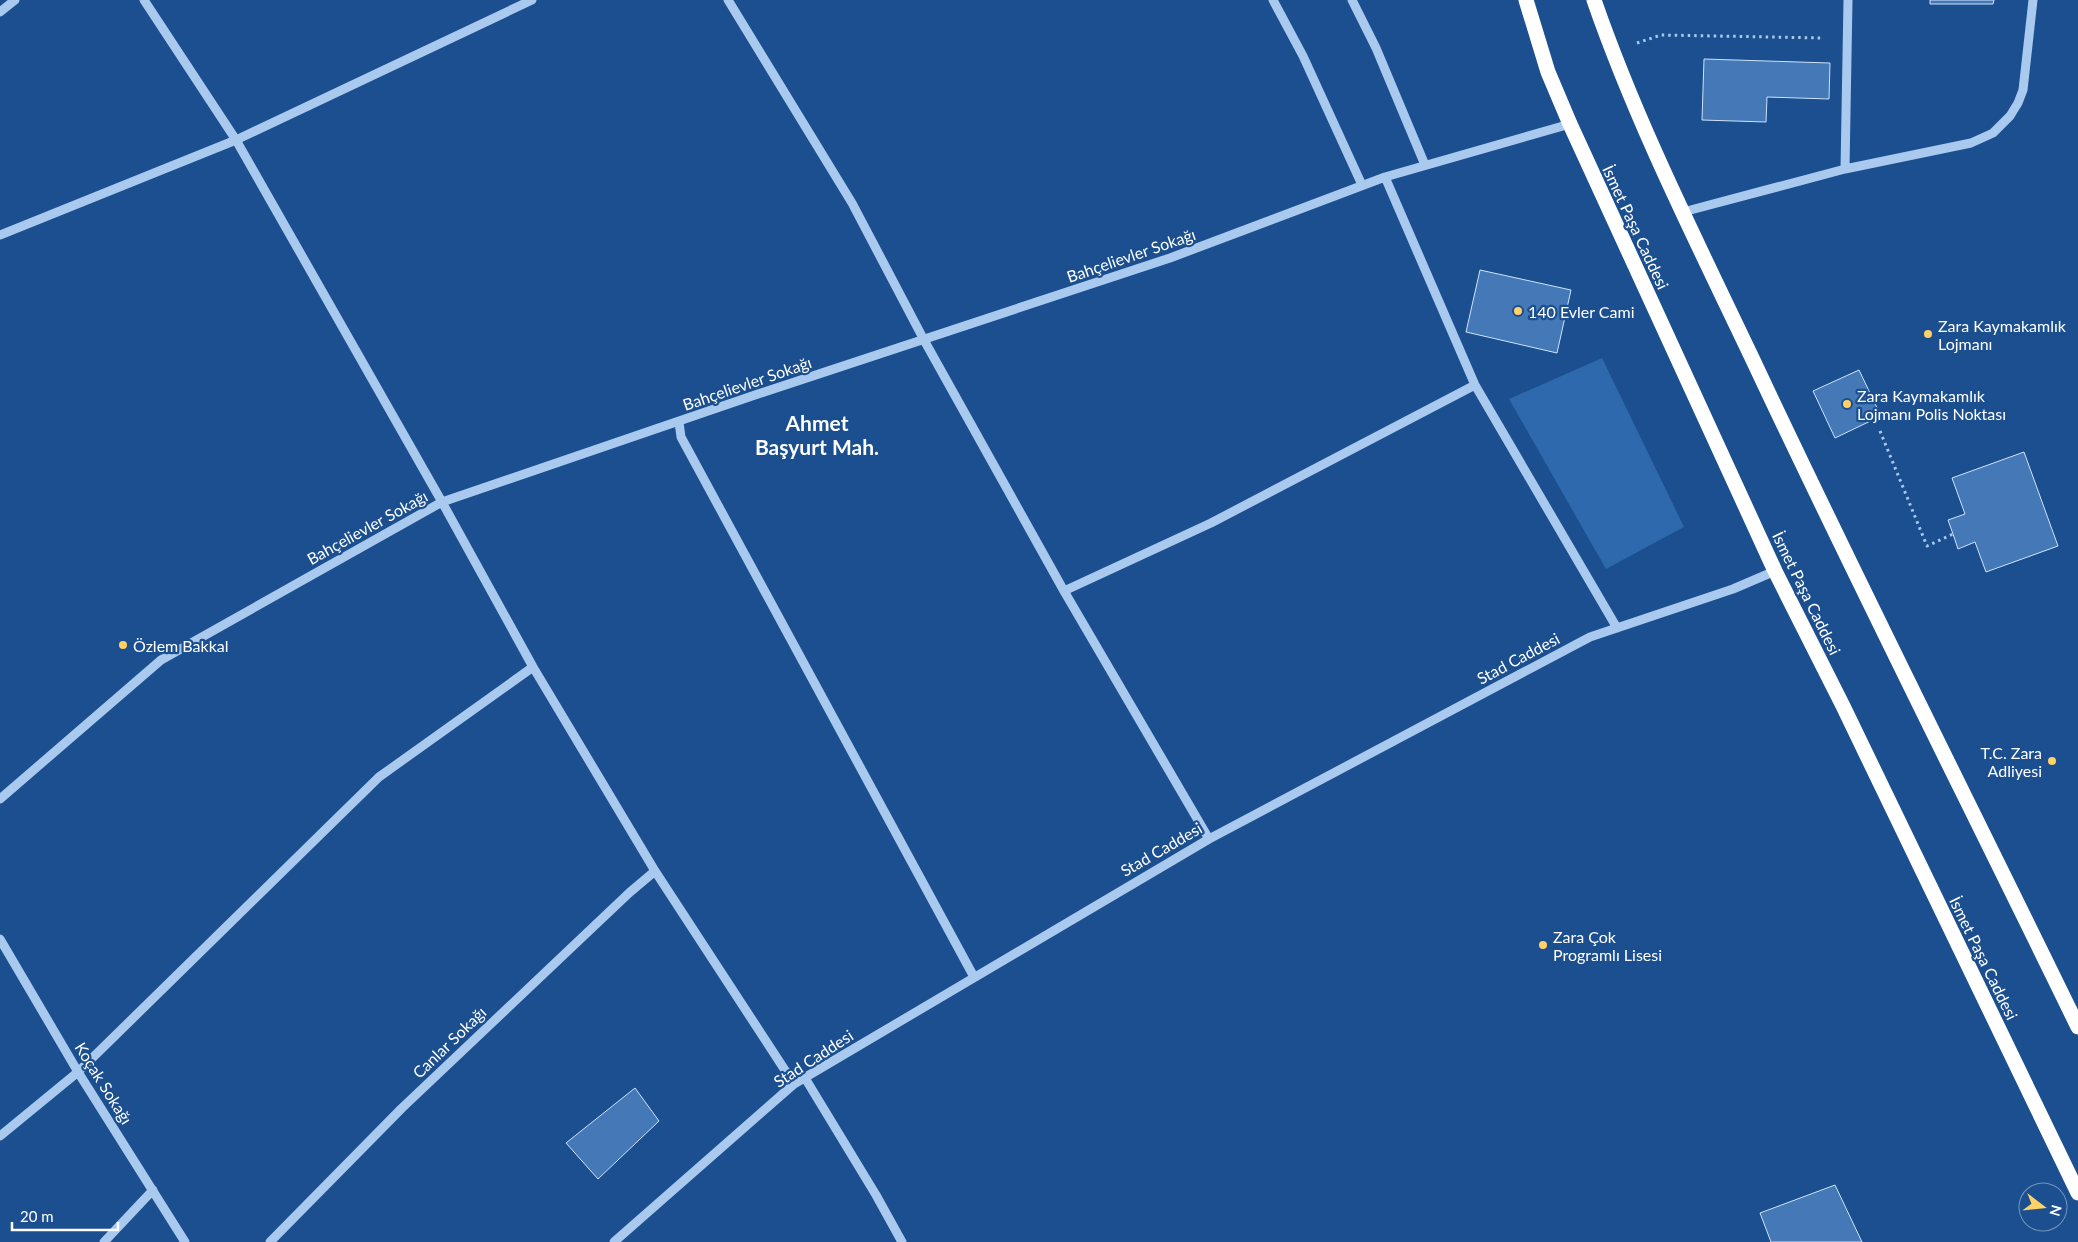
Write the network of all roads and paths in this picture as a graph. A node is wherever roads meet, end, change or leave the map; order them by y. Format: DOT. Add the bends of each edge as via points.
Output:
graph roads {
  1 [pos="15,0"];
  2 [pos="144,0"];
  3 [pos="532,0"];
  4 [pos="728,0"];
  5 [pos="1273,0"];
  6 [pos="1352,0"];
  7 [pos="1526,0"];
  8 [pos="1594,0"];
  9 [pos="1848,0"];
  10 [pos="2033,0"];
  11 [pos="0,12"];
  12 [pos="1848,39"];
  13 [pos="1612,51"];
  14 [pos="1570,124"];
  15 [pos="236,140"];
  16 [pos="1425,165"];
  17 [pos="1845,170"];
  18 [pos="1385,177"];
  19 [pos="1362,185"];
  20 [pos="1683,212"];
  21 [pos="0,235"];
  22 [pos="924,340"];
  23 [pos="1475,385"];
  24 [pos="679,422"];
  25 [pos="1880,431"];
  26 [pos="442,502"];
  27 [pos="1953,534"];
  28 [pos="1775,571"];
  29 [pos="1064,591"];
  30 [pos="1617,628"];
  31 [pos="532,667"];
  32 [pos="0,799"];
  33 [pos="1209,839"];
  34 [pos="655,871"];
  35 [pos="0,939"];
  36 [pos="974,977"];
  37 [pos="2078,1027"];
  38 [pos="78,1072"];
  39 [pos="805,1078"];
  40 [pos="794,1084"];
  41 [pos="0,1136"];
  42 [pos="153,1190"];
  43 [pos="2078,1193"];
  44 [pos="104,1242"];
  45 [pos="185,1242"];
  46 [pos="270,1242"];
  47 [pos="614,1242"];
  48 [pos="902,1242"];
  1 -- 11 [label="street"];
  2 -- 15 [label="street"];
  3 -- 15 [label="street"];
  4 -- 22 [label="street" via="852,203"];
  5 -- 19 [label="street" via="1303,56"];
  6 -- 16 [label="street" via="1376,48"];
  7 -- 14 [label="highway, İsmet Paşa Caddesi" via="1548,72"];
  8 -- 13 [label="highway"];
  9 -- 12 [label="street"];
  10 -- 17 [label="street" via="2023,90 2010,116 1993,133 1971,143"];
  12 -- 13 [label="path" via="1661,35"];
  12 -- 17 [label="street"];
  13 -- 20 [label="highway"];
  14 -- 16 [label="street, Bahçelievler Sokağı"];
  14 -- 28 [label="highway, İsmet Paşa Caddesi"];
  15 -- 21 [label="street"];
  15 -- 26 [label="street"];
  16 -- 18 [label="street, Bahçelievler Sokağı"];
  17 -- 20 [label="street"];
  18 -- 19 [label="street, Bahçelievler Sokağı"];
  18 -- 23 [label="street"];
  19 -- 22 [label="street, Bahçelievler Sokağı" via="1170,258"];
  20 -- 37 [label="highway" via="1830,524"];
  22 -- 24 [label="street, Bahçelievler Sokağı"];
  22 -- 29 [label="street"];
  23 -- 29 [label="street" via="1211,523"];
  23 -- 30 [label="street"];
  24 -- 26 [label="street, Bahçelievler Sokağı"];
  24 -- 36 [label="street" via="681,437"];
  25 -- 27 [label="path" via="1927,546"];
  26 -- 31 [label="street"];
  26 -- 32 [label="street, Bahçelievler Sokağı" via="161,660"];
  28 -- 30 [label="street, Stad Caddesi" via="1733,589"];
  28 -- 43 [label="highway, İsmet Paşa Caddesi" via="1848,715"];
  29 -- 33 [label="street"];
  30 -- 33 [label="street, Stad Caddesi" via="1582,641"];
  31 -- 34 [label="street"];
  31 -- 38 [label="street" via="378,777"];
  33 -- 36 [label="street, Stad Caddesi"];
  34 -- 40 [label="street"];
  34 -- 46 [label="street, Canlar Sokağı" via="410,1101"];
  35 -- 38 [label="street, Koçak Sokağı"];
  36 -- 39 [label="street, Stad Caddesi"];
  38 -- 41 [label="street"];
  38 -- 42 [label="street, Koçak Sokağı"];
  39 -- 40 [label="street, Stad Caddesi"];
  39 -- 48 [label="street"];
  40 -- 47 [label="street, Stad Caddesi"];
  42 -- 44 [label="street"];
  42 -- 45 [label="street, Koçak Sokağı"];
}
